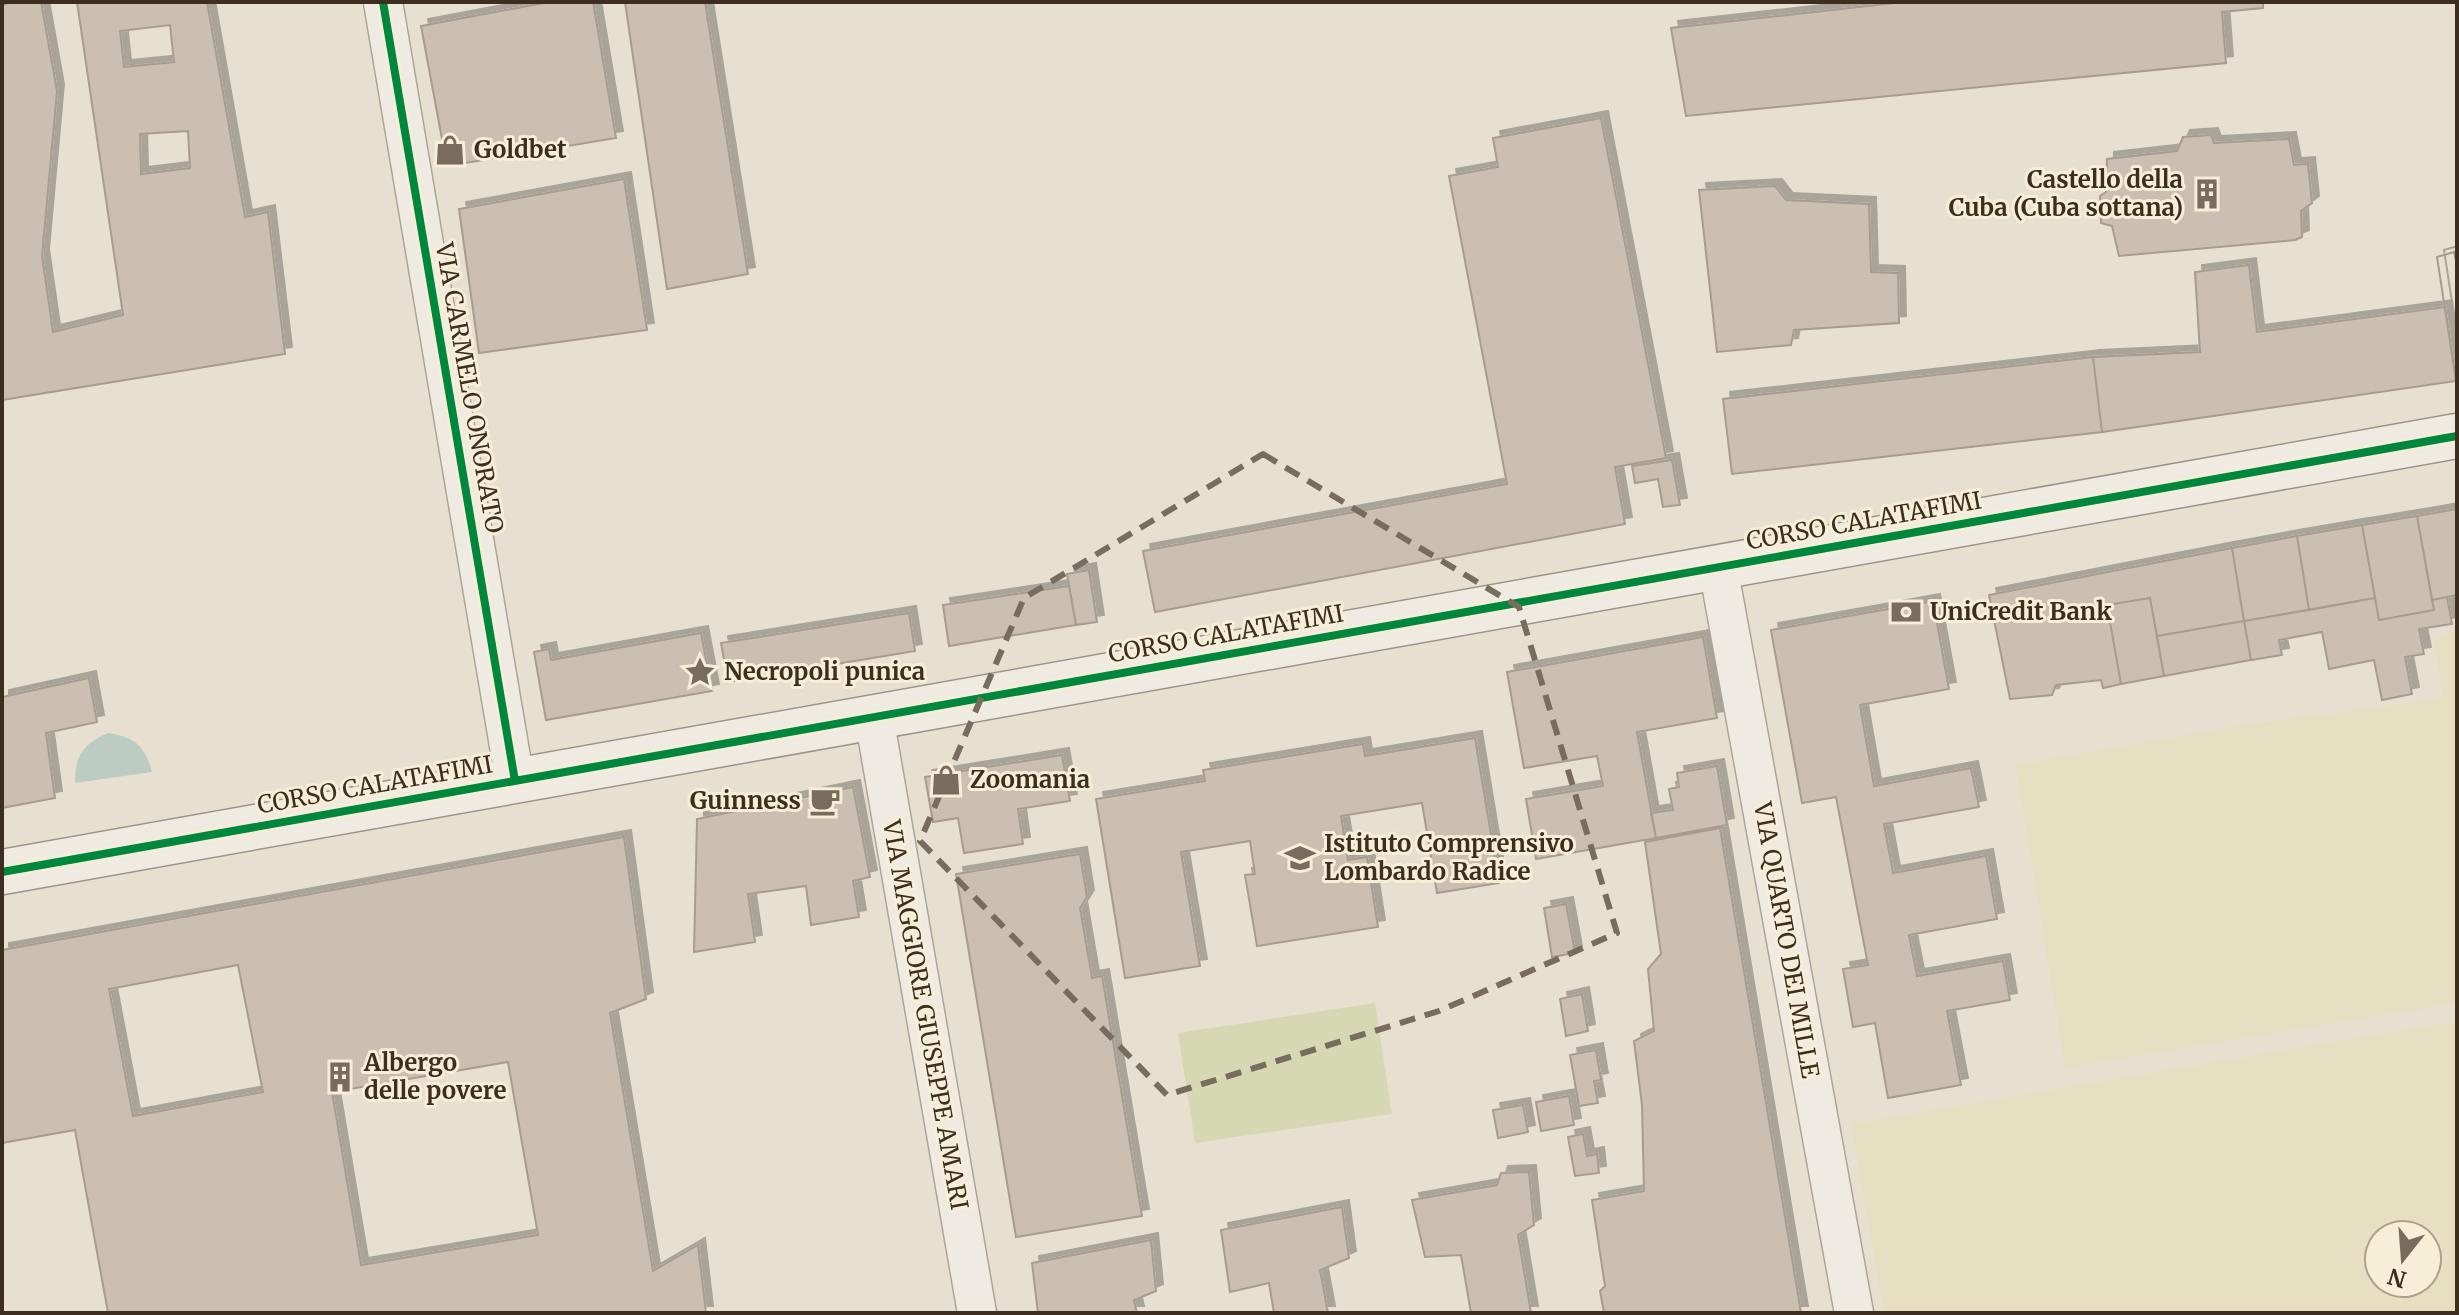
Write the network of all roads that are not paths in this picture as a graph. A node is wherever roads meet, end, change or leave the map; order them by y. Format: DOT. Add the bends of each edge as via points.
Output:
graph roads {
  1 [pos="383,2"];
  2 [pos="2457,436"];
  3 [pos="1718,567"];
  4 [pos="874,717"];
  5 [pos="515,781"];
  6 [pos="2,872"];
  7 [pos="977,1313"];
  8 [pos="1854,1313"];
  1 -- 5 [label="street, VIA CARMELO ONORATO"];
  2 -- 3 [label="main road, CORSO CALATAFIMI"];
  3 -- 4 [label="main road, CORSO CALATAFIMI"];
  3 -- 8 [label="street, VIA QUARTO DEI MILLE"];
  4 -- 5 [label="main road, CORSO CALATAFIMI"];
  4 -- 7 [label="street, VIA MAGGIORE GIUSEPPE AMARI"];
  5 -- 6 [label="main road, CORSO CALATAFIMI"];
}
